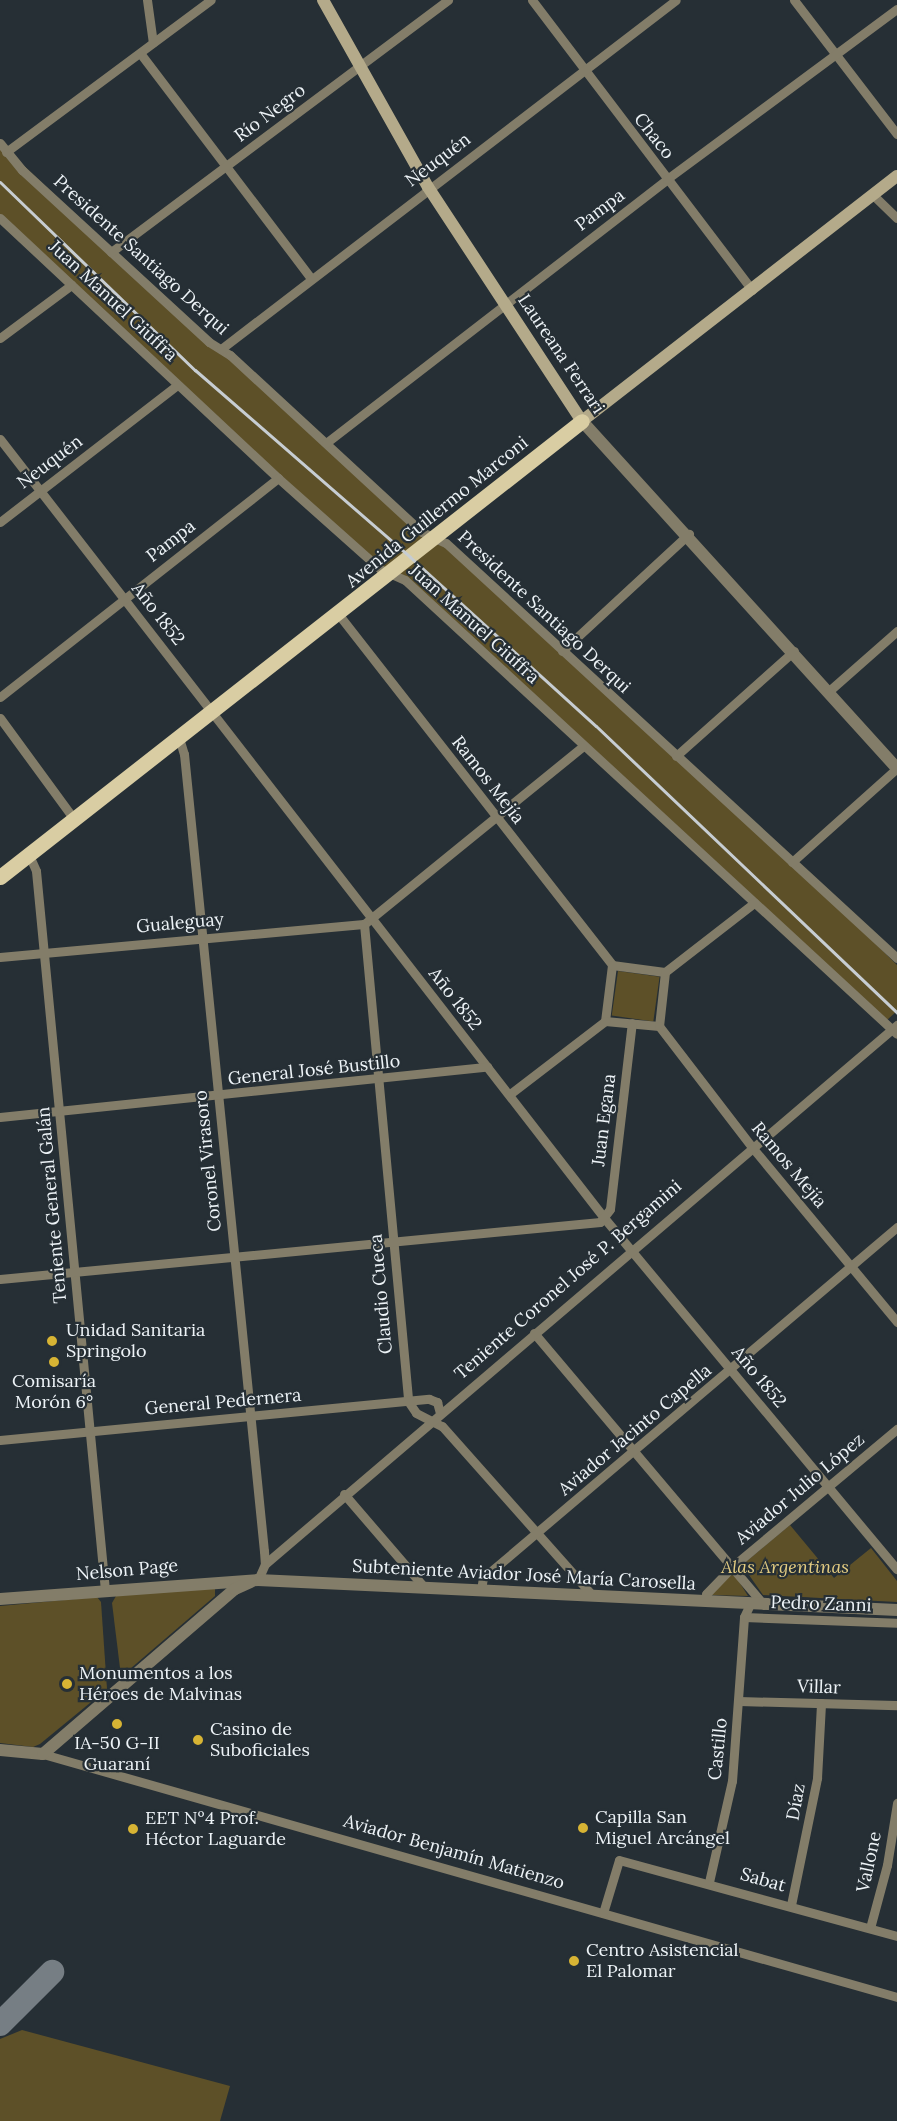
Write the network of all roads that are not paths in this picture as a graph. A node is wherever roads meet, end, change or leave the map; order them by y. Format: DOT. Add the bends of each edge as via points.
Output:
graph roads {
  1 [pos="147,0"];
  2 [pos="211,0"];
  3 [pos="323,0"];
  4 [pos="448,0"];
  5 [pos="532,0"];
  6 [pos="676,0"];
  7 [pos="794,0"];
  8 [pos="897,9"];
  9 [pos="153,43"];
  10 [pos="140,53"];
  11 [pos="836,55"];
  12 [pos="361,65"];
  13 [pos="583,70"];
  14 [pos="897,134"];
  15 [pos="0,143"];
  16 [pos="6,152"];
  17 [pos="227,166"];
  18 [pos="897,176"];
  19 [pos="667,179"];
  20 [pos="428,187"];
  21 [pos="873,195"];
  22 [pos="0,218"];
  23 [pos="897,218"];
  24 [pos="111,252"];
  25 [pos="311,278"];
  26 [pos="71,285"];
  27 [pos="752,290"];
  28 [pos="505,303"];
  29 [pos="0,338"];
  30 [pos="221,349"];
  31 [pos="177,385"];
  32 [pos="582,421"];
  33 [pos="0,439"];
  34 [pos="326,442"];
  35 [pos="278,478"];
  36 [pos="40,491"];
  37 [pos="0,522"];
  38 [pos="689,534"];
  39 [pos="435,537"];
  40 [pos="392,573"];
  41 [pos="124,598"];
  42 [pos="339,615"];
  43 [pos="897,631"];
  44 [pos="562,651"];
  45 [pos="794,651"];
  46 [pos="829,691"];
  47 [pos="0,697"];
  48 [pos="213,712"];
  49 [pos="0,718"];
  50 [pos="179,738"];
  51 [pos="582,747"];
  52 [pos="676,756"];
  53 [pos="897,768"];
  54 [pos="495,816"];
  55 [pos="74,819"];
  56 [pos="28,855"];
  57 [pos="792,862"];
  58 [pos="0,877"];
  59 [pos="754,903"];
  60 [pos="366,920"];
  61 [pos="382,932"];
  62 [pos="203,938"];
  63 [pos="366,940"];
  64 [pos="44,952"];
  65 [pos="0,957"];
  66 [pos="897,958"];
  67 [pos="612,965"];
  68 [pos="665,972"];
  69 [pos="605,1020"];
  70 [pos="632,1023"];
  71 [pos="659,1026"];
  72 [pos="895,1029"];
  73 [pos="487,1067"];
  74 [pos="379,1080"];
  75 [pos="510,1094"];
  76 [pos="218,1096"];
  77 [pos="59,1111"];
  78 [pos="0,1117"];
  79 [pos="752,1146"];
  80 [pos="605,1220"];
  81 [pos="897,1227"];
  82 [pos="393,1241"];
  83 [pos="630,1251"];
  84 [pos="234,1257"];
  85 [pos="852,1266"];
  86 [pos="74,1272"];
  87 [pos="0,1279"];
  88 [pos="897,1322"];
  89 [pos="534,1333"];
  90 [pos="732,1370"];
  91 [pos="408,1401"];
  92 [pos="249,1415"];
  93 [pos="436,1416"];
  94 [pos="897,1429"];
  95 [pos="90,1431"];
  96 [pos="0,1440"];
  97 [pos="634,1452"];
  98 [pos="828,1486"];
  99 [pos="344,1494"];
  100 [pos="536,1534"];
  101 [pos="265,1564"];
  102 [pos="733,1566"];
  103 [pos="897,1569"];
  104 [pos="258,1580"];
  105 [pos="424,1587"];
  106 [pos="105,1590"];
  107 [pos="481,1590"];
  108 [pos="594,1596"];
  109 [pos="0,1599"];
  110 [pos="708,1602"];
  111 [pos="750,1604"];
  112 [pos="764,1605"];
  113 [pos="897,1610"];
  114 [pos="744,1617"];
  115 [pos="897,1623"];
  116 [pos="740,1701"];
  117 [pos="821,1703"];
  118 [pos="897,1705"];
  119 [pos="0,1750"];
  120 [pos="44,1754"];
  121 [pos="897,1803"];
  122 [pos="709,1882"];
  123 [pos="791,1905"];
  124 [pos="603,1913"];
  125 [pos="870,1928"];
  126 [pos="897,1936"];
  127 [pos="897,1997"];
  1 -- 9 [label="street"];
  2 -- 9 [label="street"];
  3 -- 12 [label="main road, Laureana Ferrari"];
  4 -- 12 [label="street, Río Negro"];
  5 -- 13 [label="street, Chaco"];
  6 -- 13 [label="street, Neuquén"];
  7 -- 11 [label="street"];
  8 -- 11 [label="street, Pampa"];
  9 -- 10 [label="street"];
  10 -- 16 [label="street"];
  10 -- 17 [label="street"];
  11 -- 14 [label="street"];
  11 -- 19 [label="street, Pampa"];
  12 -- 17 [label="street, Río Negro"];
  12 -- 20 [label="main road, Laureana Ferrari"];
  13 -- 19 [label="street, Chaco"];
  13 -- 20 [label="street, Neuquén"];
  15 -- 16 [label="street, Presidente Santiago Derqui"];
  16 -- 24 [label="street, Presidente Santiago Derqui"];
  17 -- 24 [label="street, Río Negro"];
  17 -- 25 [label="street"];
  18 -- 21 [label="main road, Avenida Guillermo Marconi"];
  19 -- 27 [label="street, Chaco"];
  19 -- 28 [label="street, Pampa"];
  20 -- 25 [label="street, Neuquén"];
  20 -- 28 [label="main road, Laureana Ferrari"];
  21 -- 23 [label="street"];
  21 -- 27 [label="main road, Avenida Guillermo Marconi"];
  22 -- 26 [label="street, Juan Manuel Giuffra"];
  24 -- 30 [label="street, Presidente Santiago Derqui" via="208,342"];
  25 -- 30 [label="street, Neuquén"];
  26 -- 29 [label="street"];
  26 -- 31 [label="street, Juan Manuel Giuffra"];
  27 -- 32 [label="main road, Avenida Guillermo Marconi"];
  28 -- 32 [label="main road, Laureana Ferrari"];
  28 -- 34 [label="street, Pampa"];
  30 -- 34 [label="street, Presidente Santiago Derqui"];
  31 -- 35 [label="street, Juan Manuel Giuffra"];
  31 -- 36 [label="street, Neuquén"];
  32 -- 38 [label="street, Laureana Ferrari"];
  32 -- 39 [label="main road, Avenida Guillermo Marconi"];
  33 -- 36 [label="street, Año 1852"];
  34 -- 39 [label="street, Presidente Santiago Derqui" via="422,532"];
  35 -- 40 [label="street, Juan Manuel Giuffra" via="380,569"];
  35 -- 41 [label="street, Pampa"];
  36 -- 37 [label="street, Neuquén"];
  36 -- 41 [label="street, Año 1852"];
  38 -- 44 [label="street"];
  38 -- 45 [label="street, Laureana Ferrari"];
  39 -- 40 [label="main road, Avenida Guillermo Marconi"];
  39 -- 44 [label="street, Presidente Santiago Derqui"];
  40 -- 42 [label="main road, Avenida Guillermo Marconi"];
  40 -- 51 [label="street, Juan Manuel Giuffra" via="405,580"];
  41 -- 47 [label="street, Pampa"];
  41 -- 48 [label="street, Año 1852"];
  42 -- 48 [label="main road, Avenida Guillermo Marconi"];
  42 -- 54 [label="street, Ramos Mejía"];
  43 -- 46 [label="street"];
  44 -- 52 [label="street, Presidente Santiago Derqui"];
  45 -- 46 [label="street, Laureana Ferrari"];
  45 -- 52 [label="street"];
  46 -- 53 [label="street, Laureana Ferrari"];
  48 -- 50 [label="main road, Avenida Guillermo Marconi"];
  48 -- 60 [label="street, Año 1852"];
  49 -- 55 [label="street"];
  50 -- 55 [label="main road, Avenida Guillermo Marconi"];
  50 -- 62 [label="street, Coronel Virasoro" via="184,754"];
  51 -- 54 [label="street"];
  51 -- 59 [label="street, Juan Manuel Giuffra"];
  52 -- 57 [label="street, Presidente Santiago Derqui"];
  53 -- 57 [label="street"];
  54 -- 60 [label="street"];
  54 -- 67 [label="street, Ramos Mejía"];
  55 -- 56 [label="main road, Avenida Guillermo Marconi"];
  56 -- 58 [label="main road, Avenida Guillermo Marconi"];
  56 -- 64 [label="street, Teniente General Galán" via="36,871"];
  57 -- 66 [label="street, Presidente Santiago Derqui"];
  59 -- 68 [label="street"];
  59 -- 72 [label="street, Juan Manuel Giuffra"];
  60 -- 61 [label="street, Año 1852"];
  60 -- 62 [label="street, Gualeguay"];
  60 -- 63 [label="street, Claudio Cueca"];
  61 -- 63 [label="street" via="372,933"];
  61 -- 73 [label="street, Año 1852"];
  62 -- 64 [label="street, Gualeguay"];
  62 -- 76 [label="street, Coronel Virasoro"];
  63 -- 74 [label="street, Claudio Cueca"];
  64 -- 65 [label="street, Gualeguay"];
  64 -- 77 [label="street, Teniente General Galán"];
  67 -- 68 [label="street"];
  67 -- 69 [label="street"];
  68 -- 71 [label="street"];
  69 -- 70 [label="street"];
  69 -- 75 [label="street"];
  70 -- 71 [label="street"];
  70 -- 80 [label="street, Juan Egana" via="610,1209"];
  71 -- 79 [label="street, Ramos Mejía"];
  72 -- 79 [label="street, Teniente Coronel José P. Bergamini"];
  73 -- 74 [label="street, General José Bustillo"];
  73 -- 75 [label="street, Año 1852"];
  74 -- 76 [label="street, General José Bustillo"];
  74 -- 82 [label="street, Claudio Cueca"];
  75 -- 80 [label="street, Año 1852"];
  76 -- 77 [label="street, General José Bustillo"];
  76 -- 84 [label="street, Coronel Virasoro"];
  77 -- 78 [label="street, General José Bustillo"];
  77 -- 86 [label="street, Teniente General Galán"];
  79 -- 83 [label="street, Teniente Coronel José P. Bergamini"];
  79 -- 85 [label="street, Ramos Mejía"];
  80 -- 82 [label="street"];
  80 -- 83 [label="street, Año 1852"];
  81 -- 85 [label="street, Aviador Jacinto Capella"];
  82 -- 84 [label="street"];
  82 -- 91 [label="street, Claudio Cueca"];
  83 -- 89 [label="street, Teniente Coronel José P. Bergamini"];
  83 -- 90 [label="street, Año 1852"];
  84 -- 86 [label="street"];
  84 -- 92 [label="street, Coronel Virasoro"];
  85 -- 88 [label="street, Ramos Mejía"];
  85 -- 90 [label="street, Aviador Jacinto Capella"];
  86 -- 87 [label="street"];
  86 -- 95 [label="street, Teniente General Galán"];
  89 -- 93 [label="street, Teniente Coronel José P. Bergamini"];
  89 -- 97 [label="street"];
  90 -- 97 [label="street, Aviador Jacinto Capella"];
  90 -- 98 [label="street, Año 1852"];
  91 -- 92 [label="street, General Pedernera"];
  91 -- 93 [label="street" via="417,1413"];
  91 -- 93 [label="street, General Pedernera" via="433,1400"];
  92 -- 95 [label="street, General Pedernera"];
  92 -- 101 [label="street, Coronel Virasoro"];
  93 -- 99 [label="street, Teniente Coronel José P. Bergamini"];
  93 -- 100 [label="street"];
  94 -- 98 [label="street, Aviador Julio López"];
  95 -- 96 [label="street, General Pedernera"];
  95 -- 106 [label="street, Teniente General Galán"];
  97 -- 100 [label="street, Aviador Jacinto Capella"];
  97 -- 102 [label="street"];
  98 -- 102 [label="street, Aviador Julio López"];
  98 -- 103 [label="street, Año 1852"];
  99 -- 101 [label="street, Teniente Coronel José P. Bergamini"];
  99 -- 105 [label="street"];
  100 -- 107 [label="street, Aviador Jacinto Capella" via="483,1578"];
  100 -- 108 [label="street"];
  101 -- 104 [label="street, Coronel Virasoro"];
  102 -- 110 [label="street, Aviador Julio López" via="706,1594"];
  102 -- 112 [label="street"];
  104 -- 105 [label="street, Subteniente Aviador José María Carosella"];
  104 -- 106 [label="street, Nelson Page"];
  104 -- 120 [label="street" via="235,1589"];
  105 -- 107 [label="street, Subteniente Aviador José María Carosella"];
  106 -- 109 [label="street, Nelson Page"];
  107 -- 108 [label="street, Subteniente Aviador José María Carosella"];
  108 -- 110 [label="street, Subteniente Aviador José María Carosella"];
  110 -- 111 [label="street, Subteniente Aviador José María Carosella"];
  111 -- 112 [label="street, Subteniente Aviador José María Carosella"];
  111 -- 114 [label="street"];
  112 -- 113 [label="street, Subteniente Aviador José María Carosella"];
  114 -- 115 [label="street, Pedro Zanni"];
  114 -- 116 [label="street, Castillo"];
  116 -- 117 [label="street, Villar"];
  116 -- 122 [label="street, Castillo" via="727,1814"];
  117 -- 118 [label="street, Villar"];
  117 -- 123 [label="street, Díaz" via="817,1778"];
  119 -- 120 [label="street, Aviador Benjamín Matienzo"];
  120 -- 124 [label="street, Aviador Benjamín Matienzo"];
  121 -- 125 [label="street, Vallone" via="887,1865"];
  122 -- 123 [label="street, Sabat"];
  122 -- 124 [label="street, Sabat" via="619,1860"];
  123 -- 125 [label="street, Sabat"];
  124 -- 127 [label="street, Aviador Benjamín Matienzo"];
  125 -- 126 [label="street, Sabat"];
}
